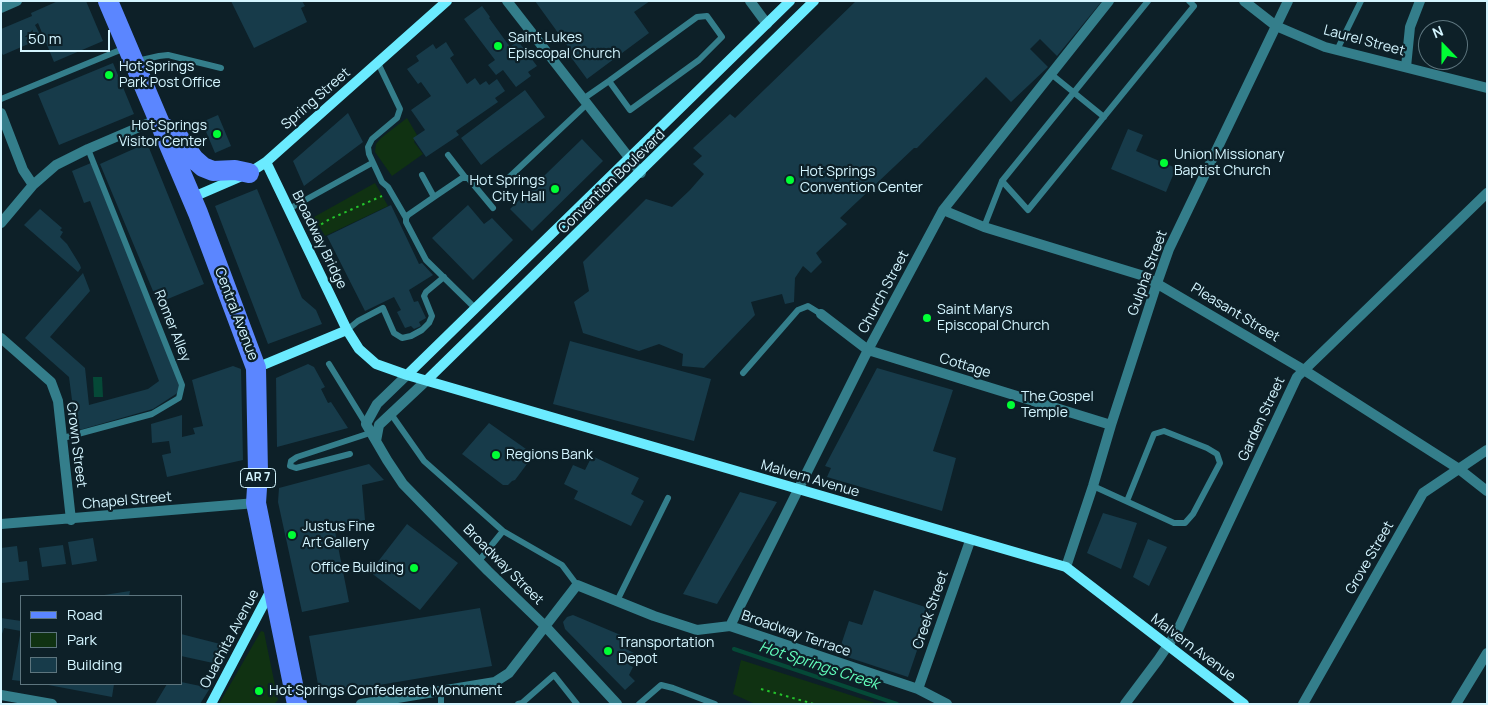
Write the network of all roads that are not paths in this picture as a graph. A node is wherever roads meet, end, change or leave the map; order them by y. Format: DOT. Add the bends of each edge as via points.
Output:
graph roads {
  1 [pos="17,1"];
  2 [pos="108,1"];
  3 [pos="447,1"];
  4 [pos="507,1"];
  5 [pos="750,1"];
  6 [pos="790,1"];
  7 [pos="814,1"];
  8 [pos="1109,1"];
  9 [pos="1148,1"];
  10 [pos="1188,1"];
  11 [pos="1244,1"];
  12 [pos="1288,1"];
  13 [pos="1361,1"];
  14 [pos="1420,1"];
  15 [pos="1,8"];
  16 [pos="767,24"];
  17 [pos="1276,26"];
  18 [pos="1337,50"];
  19 [pos="131,54"];
  20 [pos="378,63"];
  21 [pos="1406,67"];
  22 [pos="221,68"];
  23 [pos="1051,74"];
  24 [pos="609,81"];
  25 [pos="1487,88"];
  26 [pos="1075,93"];
  27 [pos="1,99"];
  28 [pos="585,102"];
  29 [pos="1,113"];
  30 [pos="1104,117"];
  31 [pos="159,122"];
  32 [pos="88,149"];
  33 [pos="448,154"];
  34 [pos="629,158"];
  35 [pos="266,162"];
  36 [pos="372,163"];
  37 [pos="641,172"];
  38 [pos="249,173"];
  39 [pos="422,175"];
  40 [pos="465,177"];
  41 [pos="1002,181"];
  42 [pos="502,184"];
  43 [pos="33,185"];
  44 [pos="1487,193"];
  45 [pos="434,197"];
  46 [pos="192,198"];
  47 [pos="493,208"];
  48 [pos="289,209"];
  49 [pos="943,210"];
  50 [pos="406,218"];
  51 [pos="1,223"];
  52 [pos="984,227"];
  53 [pos="444,277"];
  54 [pos="1157,283"];
  55 [pos="475,308"];
  56 [pos="821,314"];
  57 [pos="347,330"];
  58 [pos="1,338"];
  59 [pos="868,350"];
  60 [pos="329,364"];
  61 [pos="256,368"];
  62 [pos="1304,370"];
  63 [pos="743,373"];
  64 [pos="407,375"];
  65 [pos="427,380"];
  66 [pos="391,414"];
  67 [pos="1111,425"];
  68 [pos="371,432"];
  69 [pos="63,438"];
  70 [pos="1487,450"];
  71 [pos="350,454"];
  72 [pos="1459,469"];
  73 [pos="1093,486"];
  74 [pos="799,490"];
  75 [pos="1487,491"];
  76 [pos="668,498"];
  77 [pos="1127,500"];
  78 [pos="256,503"];
  79 [pos="71,520"];
  80 [pos="1,524"];
  81 [pos="503,531"];
  82 [pos="970,541"];
  83 [pos="478,562"];
  84 [pos="1066,567"];
  85 [pos="577,585"];
  86 [pos="273,586"];
  87 [pos="617,601"];
  88 [pos="545,626"];
  89 [pos="730,626"];
  90 [pos="1168,646"];
  91 [pos="1487,652"];
  92 [pos="918,689"];
  93 [pos="441,691"];
  94 [pos="1,696"];
  95 [pos="52,704"];
  96 [pos="211,704"];
  97 [pos="297,704"];
  98 [pos="361,704"];
  99 [pos="441,704"];
  100 [pos="518,704"];
  101 [pos="577,704"];
  102 [pos="617,704"];
  103 [pos="639,704"];
  104 [pos="715,704"];
  105 [pos="946,704"];
  106 [pos="1125,704"];
  107 [pos="1244,704"];
  108 [pos="1303,704"];
  109 [pos="1456,704"];
  1 -- 15 [label="street"];
  2 -- 19 [label="main road, Central Avenue / AR 7"];
  3 -- 20 [label="main road, Spring Street"];
  4 -- 28 [label="street"];
  5 -- 16 [label="street"];
  6 -- 16 [label="main road, Convention Boulevard"];
  7 -- 37 [label="main road, Convention Boulevard"];
  8 -- 23 [label="street, Church Street"];
  9 -- 26 [label="lane"];
  10 -- 30 [label="lane" via="1194,6"];
  11 -- 17 [label="street, Laurel Street"];
  12 -- 17 [label="street, Gulpha Street"];
  13 -- 18 [label="lane"];
  14 -- 21 [label="street" via="1410,27"];
  16 -- 34 [label="main road, Convention Boulevard"];
  17 -- 18 [label="street, Laurel Street"];
  17 -- 54 [label="street, Gulpha Street" via="1169,249"];
  18 -- 21 [label="street, Laurel Street"];
  19 -- 22 [label="lane" via="168,55"];
  19 -- 27 [label="lane"];
  19 -- 31 [label="main road, Central Avenue / AR 7"];
  20 -- 35 [label="main road, Spring Street"];
  20 -- 36 [label="lane" via="400,110 397,118 372,139 368,147"];
  21 -- 25 [label="street, Laurel Street"];
  23 -- 26 [label="lane"];
  23 -- 49 [label="street, Church Street"];
  24 -- 24 [label="lane" via="697,17 706,16 722,36 699,60 630,110"];
  24 -- 28 [label="lane"];
  26 -- 30 [label="lane"];
  26 -- 41 [label="lane"];
  28 -- 34 [label="street"];
  28 -- 42 [label="lane"];
  29 -- 43 [label="street" via="23,170"];
  30 -- 41 [label="lane" via="1028,210"];
  31 -- 32 [label="street"];
  31 -- 38 [label="main road" via="177,135 203,167 213,171"];
  31 -- 46 [label="main road, Central Avenue / AR 7"];
  32 -- 43 [label="street" via="56,165"];
  32 -- 69 [label="lane, Romer Alley" via="182,385 180,398 152,414"];
  33 -- 40 [label="lane"];
  34 -- 37 [label="street"];
  34 -- 55 [label="main road, Convention Boulevard"];
  35 -- 38 [label="main road, Spring Street"];
  35 -- 48 [label="main road, Broadway Bridge"];
  36 -- 48 [label="lane"];
  36 -- 50 [label="lane"];
  37 -- 65 [label="main road, Convention Boulevard"];
  38 -- 46 [label="main road, Spring Street"];
  39 -- 45 [label="lane"];
  40 -- 45 [label="lane"];
  40 -- 47 [label="lane"];
  41 -- 52 [label="lane"];
  43 -- 51 [label="street"];
  44 -- 62 [label="street, Garden Street"];
  45 -- 50 [label="lane"];
  46 -- 61 [label="main road, Central Avenue / AR 7"];
  48 -- 57 [label="main road, Broadway Bridge"];
  49 -- 52 [label="street, Pleasant Street"];
  49 -- 59 [label="street, Church Street"];
  50 -- 53 [label="lane" via="426,260"];
  52 -- 54 [label="street, Pleasant Street" via="1144,276"];
  53 -- 55 [label="lane"];
  53 -- 57 [label="lane" via="424,296 432,316 422,330 402,338 394,333 383,308"];
  54 -- 62 [label="street, Pleasant Street"];
  54 -- 67 [label="street, Gulpha Street"];
  55 -- 64 [label="main road, Convention Boulevard"];
  56 -- 59 [label="street, Cottage"];
  56 -- 63 [label="lane" via="808,306 798,310"];
  57 -- 61 [label="main road"];
  57 -- 64 [label="main road, Malvern Avenue" via="359,348 376,364"];
  58 -- 69 [label="street, Crown Street" via="51,382 58,401"];
  59 -- 67 [label="street, Cottage"];
  59 -- 74 [label="street, Church Street"];
  60 -- 68 [label="lane"];
  61 -- 78 [label="main road, Central Avenue / AR 7"];
  62 -- 72 [label="street, Pleasant Street"];
  62 -- 90 [label="street, Garden Street" via="1297,377"];
  64 -- 65 [label="main road, Malvern Avenue"];
  64 -- 68 [label="street" via="376,404"];
  65 -- 66 [label="street"];
  65 -- 74 [label="main road, Malvern Avenue"];
  66 -- 68 [label="street"];
  66 -- 81 [label="lane" via="424,461"];
  67 -- 73 [label="street, Gulpha Street"];
  68 -- 71 [label="lane" via="297,457 290,461 290,466 296,468"];
  68 -- 83 [label="street, Broadway Street" via="403,484"];
  69 -- 79 [label="street, Crown Street"];
  70 -- 72 [label="street, Grove Street"];
  72 -- 75 [label="street, Pleasant Street"];
  72 -- 108 [label="street, Grove Street" via="1423,493"];
  73 -- 77 [label="lane"];
  73 -- 84 [label="street, Gulpha Street"];
  74 -- 82 [label="main road, Malvern Avenue"];
  74 -- 89 [label="street, Church Street"];
  76 -- 87 [label="lane"];
  77 -- 77 [label="lane" via="1174,523 1185,524 1220,463 1217,454 1164,431 1154,434"];
  78 -- 79 [label="street, Chapel Street"];
  78 -- 86 [label="main road, Central Avenue / AR 7"];
  79 -- 80 [label="street, Chapel Street"];
  81 -- 83 [label="lane"];
  81 -- 85 [label="lane" via="562,565"];
  82 -- 84 [label="main road, Malvern Avenue"];
  82 -- 92 [label="street, Creek Street"];
  83 -- 88 [label="street, Broadway Street"];
  84 -- 90 [label="main road, Malvern Avenue"];
  85 -- 87 [label="street, Broadway Terrace"];
  85 -- 88 [label="street"];
  86 -- 96 [label="main road, Ouachita Avenue"];
  86 -- 97 [label="main road, Central Avenue / AR 7"];
  87 -- 89 [label="street, Broadway Terrace" via="697,630"];
  88 -- 93 [label="street" via="509,674 495,682"];
  88 -- 102 [label="street, Broadway Street"];
  89 -- 92 [label="street, Broadway Terrace"];
  90 -- 106 [label="street, Garden Street"];
  90 -- 107 [label="main road, Malvern Avenue"];
  91 -- 109 [label="street"];
  92 -- 105 [label="street, Broadway Terrace"];
  93 -- 98 [label="street"];
  93 -- 99 [label="lane"];
  94 -- 95 [label="street"];
  100 -- 101 [label="lane" via="554,675"];
  103 -- 104 [label="lane" via="661,685"];
}
